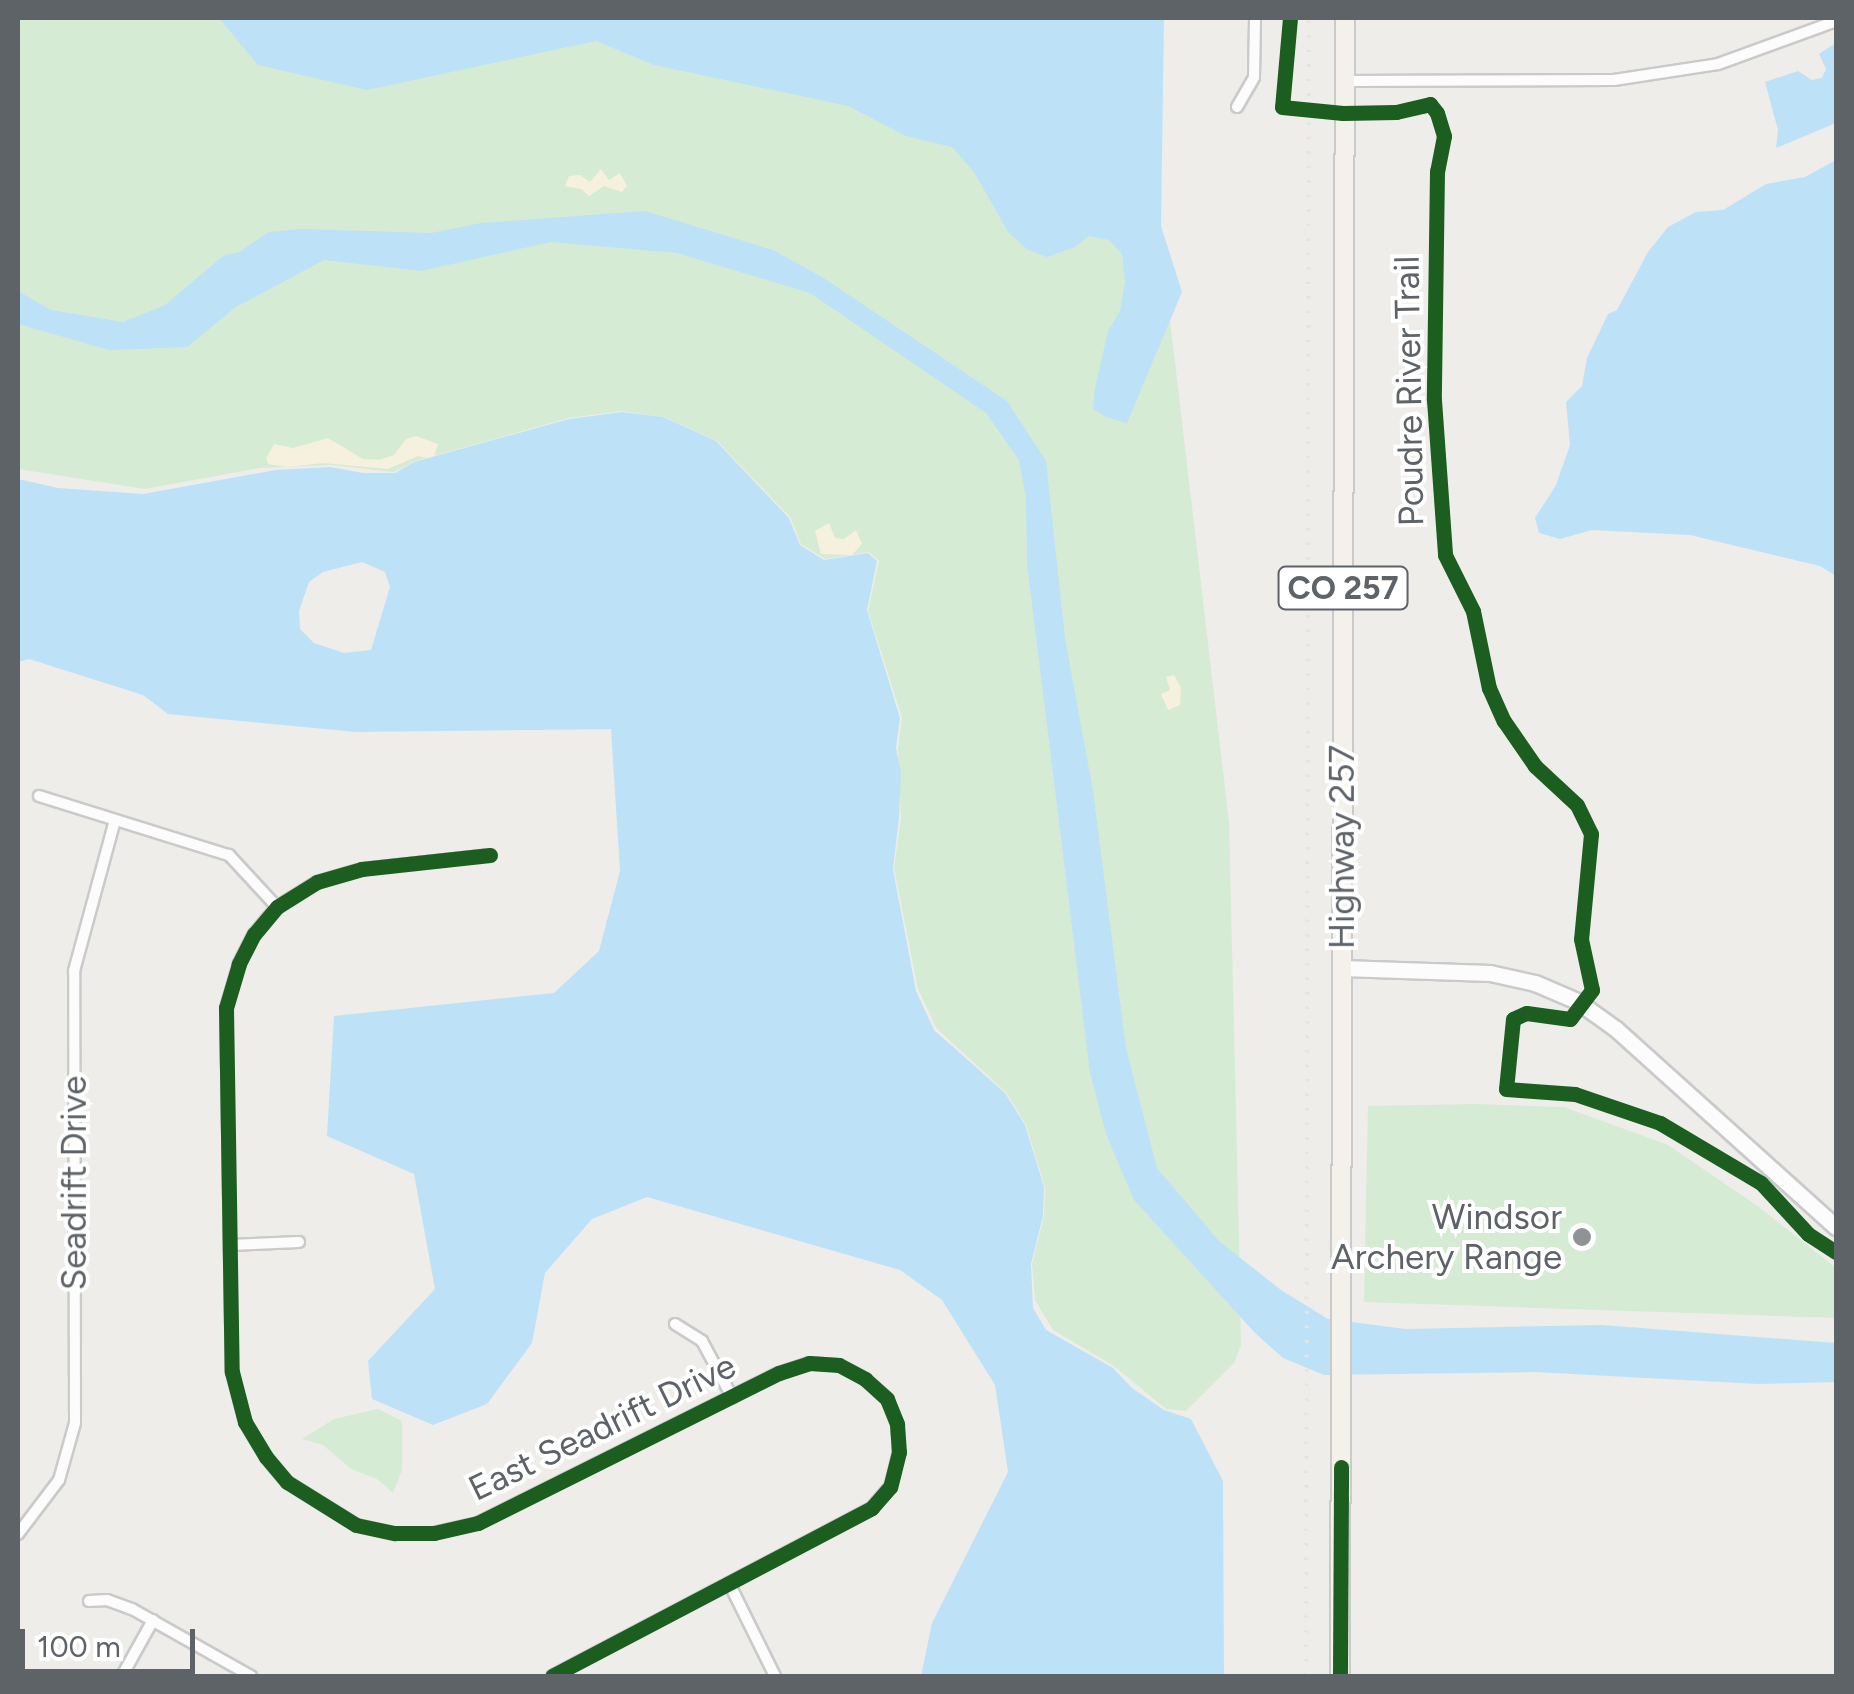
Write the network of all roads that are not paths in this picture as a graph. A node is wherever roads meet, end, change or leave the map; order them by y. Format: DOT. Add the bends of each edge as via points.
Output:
graph roads {
  1 [pos="1255,18"];
  2 [pos="1345,18"];
  3 [pos="1836,22"];
  4 [pos="1344,82"];
  5 [pos="1238,107"];
  6 [pos="39,796"];
  7 [pos="115,820"];
  8 [pos="490,855"];
  9 [pos="277,907"];
  10 [pos="1342,968"];
  11 [pos="1836,1226"];
  12 [pos="299,1242"];
  13 [pos="230,1245"];
  14 [pos="675,1324"];
  15 [pos="732,1397"];
  16 [pos="18,1534"];
  17 [pos="730,1585"];
  18 [pos="90,1601"];
  19 [pos="152,1620"];
  20 [pos="122,1676"];
  21 [pos="251,1676"];
  22 [pos="552,1676"];
  23 [pos="775,1676"];
  24 [pos="1340,1676"];
  1 -- 5 [label="street" via="1254,77"];
  2 -- 4 [label="main road, Highway 257 / CO 257"];
  3 -- 4 [label="street" via="1707,67 1614,80"];
  4 -- 10 [label="main road, Highway 257 / CO 257"];
  6 -- 7 [label="street"];
  7 -- 9 [label="street" via="230,855"];
  7 -- 16 [label="street, Seadrift Drive" via="74,971 76,1422 59,1480"];
  8 -- 9 [label="street" via="362,869 317,882"];
  9 -- 13 [label="street, East Seadrift Drive" via="254,934 226,1008"];
  10 -- 11 [label="street" via="1490,973 1577,1001"];
  10 -- 24 [label="main road, Highway 257 / CO 257"];
  12 -- 13 [label="street"];
  13 -- 15 [label="street, East Seadrift Drive" via="232,1372 245,1422 287,1482 356,1525 434,1533 478,1523"];
  14 -- 15 [label="street" via="702,1341"];
  15 -- 17 [label="street, East Seadrift Drive" via="809,1363 838,1365 887,1400 899,1452 890,1486 872,1508"];
  17 -- 22 [label="street, East Seadrift Drive"];
  17 -- 23 [label="street"];
  18 -- 19 [label="street" via="107,1600"];
  19 -- 20 [label="street"];
  19 -- 21 [label="street"];
}
